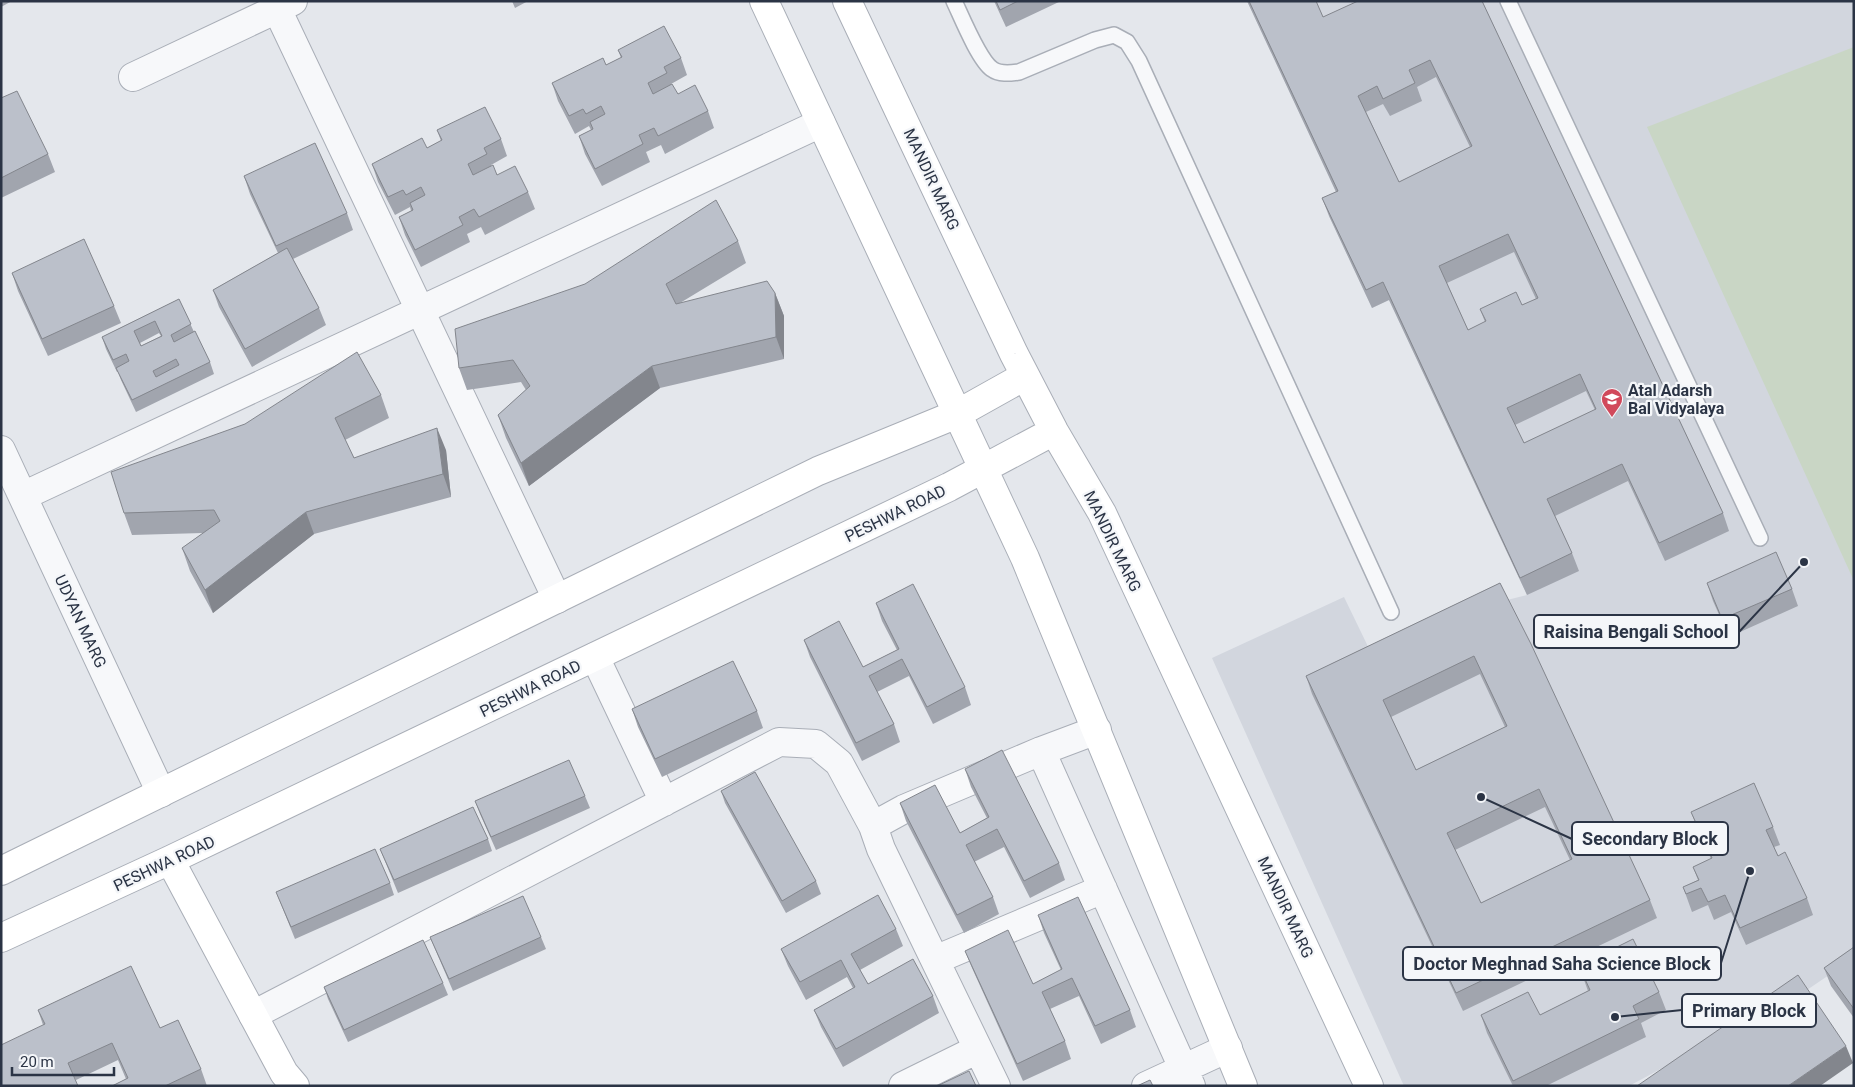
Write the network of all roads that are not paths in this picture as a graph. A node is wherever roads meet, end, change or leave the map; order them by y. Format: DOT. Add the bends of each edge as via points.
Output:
graph roads {
  1 [pos="764,1"];
  2 [pos="848,1"];
  3 [pos="954,1"];
  4 [pos="1508,1"];
  5 [pos="285,5"];
  6 [pos="133,77"];
  7 [pos="821,123"];
  8 [pos="420,310"];
  9 [pos="1025,376"];
  10 [pos="957,414"];
  11 [pos="1054,431"];
  12 [pos="1,450"];
  13 [pos="984,470"];
  14 [pos="23,496"];
  15 [pos="1760,538"];
  16 [pos="557,599"];
  17 [pos="1391,612"];
  18 [pos="595,657"];
  19 [pos="1097,730"];
  20 [pos="1041,752"];
  21 [pos="161,793"];
  22 [pos="664,802"];
  23 [pos="873,826"];
  24 [pos="170,860"];
  25 [pos="1,871"];
  26 [pos="1102,889"];
  27 [pos="1,938"];
  28 [pos="935,960"];
  29 [pos="253,1015"];
  30 [pos="1228,1048"];
  31 [pos="978,1049"];
  32 [pos="1187,1077"];
  33 [pos="295,1086"];
  34 [pos="902,1086"];
  35 [pos="996,1086"];
  36 [pos="1146,1086"];
  37 [pos="1244,1086"];
  38 [pos="1369,1086"];
  1 -- 7 [label="street"];
  2 -- 9 [label="street, MANDIR MARG"];
  3 -- 17 [label="lane" via="982,59 993,70 1006,74 1019,72 1095,40 1114,35 1127,42 1139,61"];
  4 -- 15 [label="lane"];
  5 -- 6 [label="street"];
  5 -- 8 [label="street"];
  7 -- 8 [label="street"];
  7 -- 10 [label="street"];
  8 -- 14 [label="street"];
  8 -- 16 [label="street"];
  9 -- 10 [label="street"];
  9 -- 11 [label="street, MANDIR MARG"];
  10 -- 13 [label="street"];
  10 -- 16 [label="street" via="818,471"];
  11 -- 13 [label="street, PESHWA ROAD"];
  11 -- 38 [label="street, MANDIR MARG" via="1102,514"];
  12 -- 14 [label="street, UDYAN MARG"];
  13 -- 18 [label="street, PESHWA ROAD"];
  13 -- 19 [label="street" via="1025,558"];
  14 -- 21 [label="street, UDYAN MARG"];
  16 -- 21 [label="street"];
  18 -- 22 [label="street"];
  18 -- 24 [label="street, PESHWA ROAD"];
  19 -- 20 [label="street"];
  19 -- 30 [label="street"];
  20 -- 23 [label="street" via="904,809"];
  20 -- 26 [label="street"];
  21 -- 25 [label="street"];
  22 -- 23 [label="street" via="779,742 816,744 839,763"];
  22 -- 29 [label="street"];
  23 -- 28 [label="street"];
  24 -- 27 [label="street, PESHWA ROAD"];
  24 -- 29 [label="street"];
  26 -- 28 [label="street"];
  26 -- 32 [label="street"];
  28 -- 31 [label="street"];
  29 -- 33 [label="street" via="284,1073"];
  30 -- 32 [label="street"];
  30 -- 37 [label="street"];
  31 -- 34 [label="street"];
  31 -- 35 [label="street"];
  32 -- 36 [label="street"];
}
